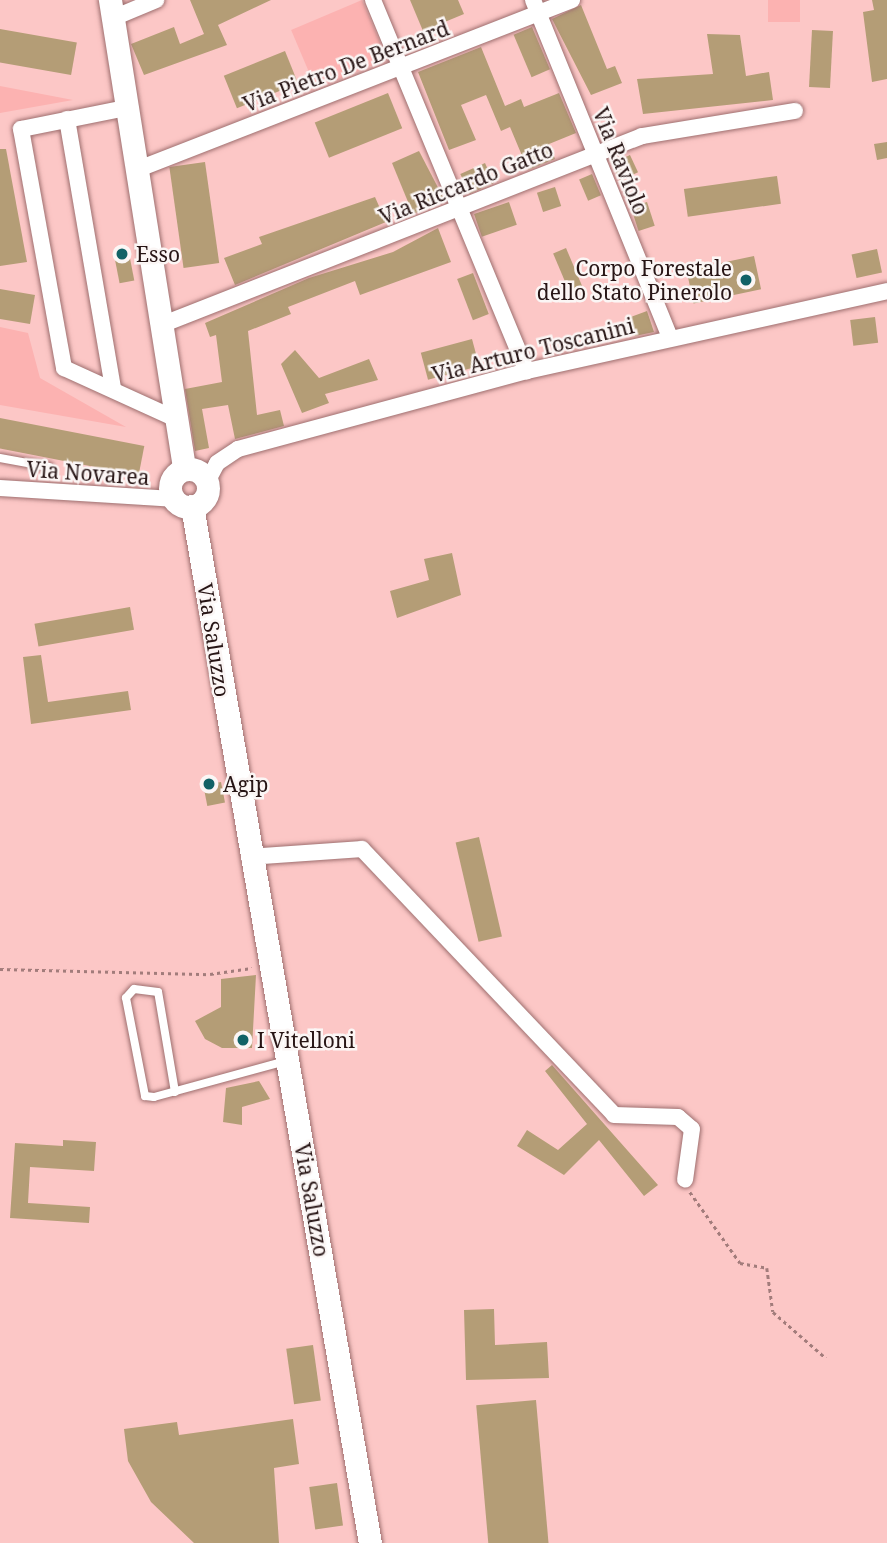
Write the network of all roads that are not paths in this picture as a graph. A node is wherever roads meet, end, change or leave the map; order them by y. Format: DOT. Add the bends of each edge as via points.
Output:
graph roads {
  1 [pos="156,0"];
  2 [pos="373,0"];
  3 [pos="572,0"];
  4 [pos="536,6"];
  5 [pos="111,9"];
  6 [pos="401,67"];
  7 [pos="126,108"];
  8 [pos="795,111"];
  9 [pos="66,119"];
  10 [pos="595,154"];
  11 [pos="136,170"];
  12 [pos="460,209"];
  13 [pos="887,291"];
  14 [pos="161,325"];
  15 [pos="670,338"];
  16 [pos="527,371"];
  17 [pos="113,389"];
  18 [pos="176,419"];
  19 [pos="0,458"];
  20 [pos="49,467"];
  21 [pos="184,469"];
  22 [pos="207,482"];
  23 [pos="0,488"];
  24 [pos="182,503"];
  25 [pos="249,857"];
  26 [pos="289,1060"];
  27 [pos="175,1091"];
  28 [pos="685,1180"];
  29 [pos="370,1543"];
  1 -- 5 [label="street"];
  2 -- 6 [label="street"];
  3 -- 4 [label="street, Via Pietro De Bernard"];
  4 -- 6 [label="street, Via Pietro De Bernard"];
  4 -- 10 [label="street, Via Raviolo"];
  5 -- 7 [label="main road"];
  6 -- 11 [label="street, Via Pietro De Bernard"];
  6 -- 12 [label="street"];
  7 -- 9 [label="street"];
  7 -- 11 [label="main road"];
  8 -- 10 [label="street, Via Riccardo Gatto" via="642,136"];
  9 -- 17 [label="street"];
  9 -- 17 [label="street" via="21,130 64,368"];
  10 -- 12 [label="street, Via Riccardo Gatto"];
  10 -- 15 [label="street, Via Raviolo"];
  11 -- 14 [label="main road"];
  12 -- 14 [label="street, Via Riccardo Gatto"];
  12 -- 16 [label="street"];
  13 -- 15 [label="street, Via Arturo Toscanini"];
  14 -- 18 [label="main road"];
  15 -- 16 [label="street, Via Arturo Toscanini"];
  16 -- 22 [label="street, Via Arturo Toscanini" via="238,449 217,463"];
  17 -- 18 [label="street"];
  18 -- 21 [label="main road"];
  19 -- 20 [label="lane"];
  21 -- 22 [label="main road"];
  21 -- 24 [label="main road" via="170,481"];
  22 -- 24 [label="main road" via="205,497"];
  23 -- 24 [label="street, Via Novarea"];
  24 -- 25 [label="main road, Via Saluzzo"];
  25 -- 26 [label="main road, Via Saluzzo"];
  25 -- 28 [label="street" via="362,849 614,1115 678,1117 692,1129"];
  26 -- 27 [label="lane"];
  26 -- 29 [label="main road, Via Saluzzo"];
  27 -- 27 [label="lane" via="158,992 134,989 126,998 144,1094"];
}
